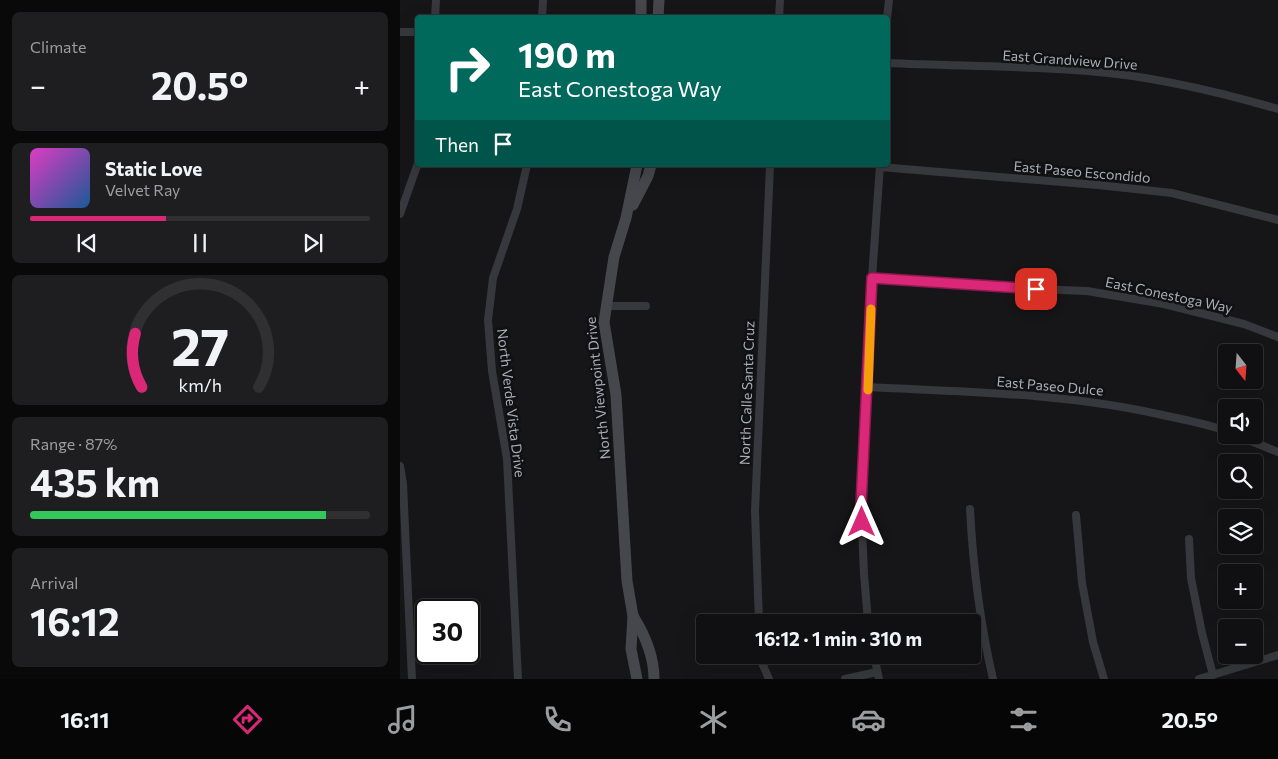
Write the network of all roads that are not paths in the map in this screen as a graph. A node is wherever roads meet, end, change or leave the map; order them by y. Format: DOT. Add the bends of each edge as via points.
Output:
graph roads {
  1 [pos="436,0"];
  2 [pos="543,0"];
  3 [pos="642,0"];
  4 [pos="659,0"];
  5 [pos="780,0"];
  6 [pos="888,0"];
  7 [pos="435,15"];
  8 [pos="542,15"];
  9 [pos="641,15"];
  10 [pos="658,15"];
  11 [pos="779,15"];
  12 [pos="888,15"];
  13 [pos="400,32"];
  14 [pos="415,32"];
  15 [pos="890,63"];
  16 [pos="1278,109"];
  17 [pos="417,167"];
  18 [pos="528,167"];
  19 [pos="637,167"];
  20 [pos="650,167"];
  21 [pos="770,167"];
  22 [pos="880,167"];
  23 [pos="890,167"];
  24 [pos="400,214"];
  25 [pos="626,218"];
  26 [pos="1278,220"];
  27 [pos="872,278"];
  28 [pos="605,306"];
  29 [pos="646,306"];
  30 [pos="1278,337"];
  31 [pos="868,386"];
  32 [pos="1218,428"];
  33 [pos="1258,444"];
  34 [pos="1278,452"];
  35 [pos="400,466"];
  36 [pos="970,509"];
  37 [pos="1076,515"];
  38 [pos="1189,539"];
  39 [pos="759,614"];
  40 [pos="867,614"];
  41 [pos="633,616"];
  42 [pos="1278,655"];
  43 [pos="762,664"];
  44 [pos="878,675"];
  45 [pos="1213,675"];
  46 [pos="412,679"];
  47 [pos="518,679"];
  48 [pos="637,679"];
  49 [pos="654,679"];
  50 [pos="769,679"];
  51 [pos="845,679"];
  52 [pos="992,679"];
  53 [pos="1104,679"];
  54 [pos="1199,679"];
  1 -- 7 [label="street"];
  2 -- 8 [label="street"];
  3 -- 9 [label="main road"];
  4 -- 10 [label="main road"];
  5 -- 11 [label="street"];
  6 -- 12 [label="street"];
  13 -- 14 [label="street"];
  15 -- 16 [label="street, East Grandview Drive" via="1089,71 1154,80"];
  17 -- 24 [label="street"];
  18 -- 47 [label="street, North Verde Vista Drive" via="518,209 493,278 488,320 492,371 508,459"];
  19 -- 25 [label="main road, North Viewpoint Drive"];
  20 -- 25 [label="main road, North Viewpoint Drive"];
  21 -- 39 [label="street, North Calle Santa Cruz" via="755,511"];
  22 -- 27 [label="street"];
  23 -- 26 [label="street, East Paseo Escondido" via="1172,193"];
  25 -- 28 [label="main road, North Viewpoint Drive" via="614,257"];
  27 -- 30 [label="street, East Conestoga Way" via="1087,291 1164,304 1244,324"];
  27 -- 31 [label="street"];
  28 -- 29 [label="street"];
  28 -- 41 [label="main road, North Viewpoint Drive" via="604,322 619,428 627,581"];
  31 -- 32 [label="street, East Paseo Dulce" via="1063,398 1138,409"];
  31 -- 40 [label="street" via="861,505"];
  33 -- 34 [label="street"];
  35 -- 46 [label="street"];
  36 -- 52 [label="street" via="982,634"];
  37 -- 53 [label="street" via="1082,583"];
  38 -- 45 [label="street" via="1191,578"];
  41 -- 48 [label="main road, North Viewpoint Drive" via="632,649"];
  41 -- 49 [label="main road, North Viewpoint Drive" via="648,645"];
  42 -- 45 [label="street"];
  43 -- 50 [label="street"];
  44 -- 51 [label="street"];
  45 -- 54 [label="street"];
}
